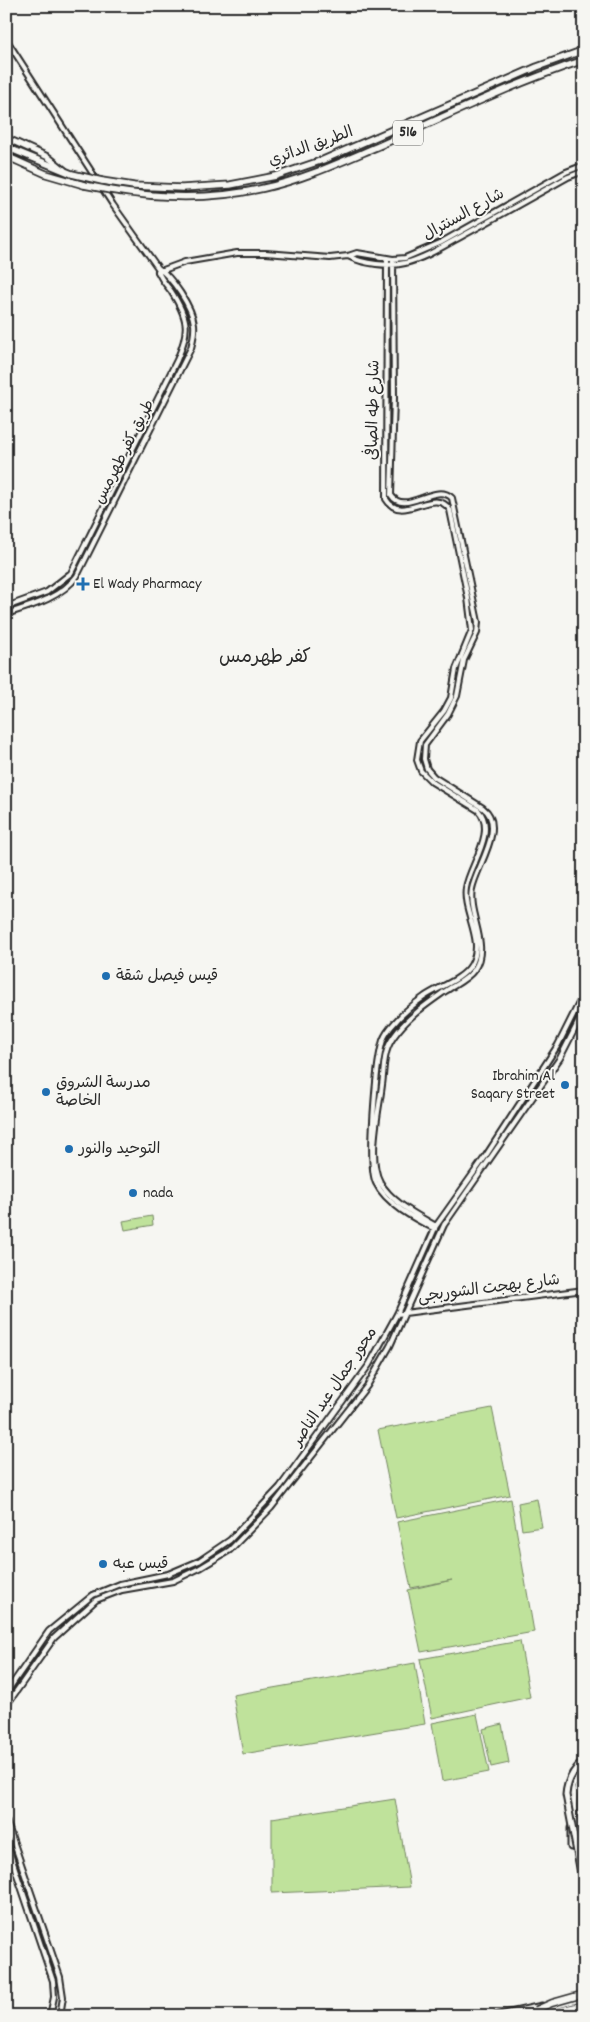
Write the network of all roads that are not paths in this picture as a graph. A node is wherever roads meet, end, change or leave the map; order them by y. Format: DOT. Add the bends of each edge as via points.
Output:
graph roads {
  1 [pos="6,39"];
  2 [pos="582,51"];
  3 [pos="583,60"];
  4 [pos="6,138"];
  5 [pos="6,147"];
  6 [pos="6,156"];
  7 [pos="582,165"];
  8 [pos="64,171"];
  9 [pos="582,172"];
  10 [pos="348,256"];
  11 [pos="388,258"];
  12 [pos="393,262"];
  13 [pos="387,264"];
  14 [pos="160,271"];
  15 [pos="394,385"];
  16 [pos="388,386"];
  17 [pos="472,605"];
  18 [pos="6,606"];
  19 [pos="6,614"];
  20 [pos="420,744"];
  21 [pos="426,745"];
  22 [pos="485,824"];
  23 [pos="492,825"];
  24 [pos="584,993"];
  25 [pos="584,1011"];
  26 [pos="436,1227"];
  27 [pos="584,1290"];
  28 [pos="406,1312"];
  29 [pos="397,1314"];
  30 [pos="26,1662"];
  31 [pos="32,1667"];
  32 [pos="6,1693"];
  33 [pos="6,1706"];
  34 [pos="584,1761"];
  35 [pos="584,1769"];
  36 [pos="584,1774"];
  37 [pos="575,1783"];
  38 [pos="6,1820"];
  39 [pos="6,1842"];
  40 [pos="571,1848"];
  41 [pos="580,1871"];
  42 [pos="584,1889"];
  43 [pos="55,1963"];
  44 [pos="47,1966"];
  45 [pos="584,1996"];
  46 [pos="584,2005"];
  47 [pos="535,2013"];
  48 [pos="50,2016"];
  49 [pos="60,2016"];
  50 [pos="495,2016"];
  51 [pos="514,2016"];
  1 -- 14 [label="street, طريق كفر طهرمس" via="113,205"];
  2 -- 8 [label="highway, الطريق الدائري / 516, bridge" via="323,160 276,176 200,188 150,187"];
  3 -- 6 [label="highway, الطريق الدائري / 516, bridge" via="557,68 323,170 273,186 216,196 157,197 110,190 46,174"];
  4 -- 8 [label="main road" via="48,157"];
  5 -- 8 [label="highway, الطريق الدائري / 516"];
  7 -- 9 [label="street"];
  7 -- 12 [label="street, شارع السنترال" via="440,243"];
  9 -- 12 [label="street, شارع السنترال" via="434,251 408,262"];
  10 -- 11 [label="street, شارع السنترال" via="357,253"];
  10 -- 13 [label="street, شارع السنترال" via="356,261"];
  10 -- 14 [label="street, شارع السنترال" via="232,254 185,262"];
  11 -- 12 [label="street, شارع السنترال"];
  11 -- 13 [label="street, شارع طه الصافى"];
  12 -- 13 [label="street, شارع السنترال"];
  12 -- 15 [label="street, شارع طه الصافى"];
  13 -- 16 [label="street, شارع طه الصافى"];
  14 -- 18 [label="street, طريق كفر طهرمس" via="180,304 186,321 185,342 174,367 71,573 46,592"];
  14 -- 19 [label="street, طريق كفر طهرمس" via="179,292 193,320 191,348 77,576 46,600"];
  15 -- 16 [label="street"];
  15 -- 17 [label="street, شارع طه الصافى" via="391,495 403,503 431,495 449,495 453,500"];
  16 -- 17 [label="street, شارع طه الصافى" via="386,499 399,509 432,502 444,503 450,510"];
  17 -- 20 [label="street" via="472,630 456,669 451,698"];
  17 -- 21 [label="street" via="478,627 464,660 457,696"];
  20 -- 21 [label="street"];
  20 -- 22 [label="street" via="418,763 426,777 478,810"];
  21 -- 23 [label="street" via="424,759 430,773 484,808 491,817"];
  22 -- 23 [label="street"];
  22 -- 26 [label="street" via="482,844 466,888 466,906 475,939 472,964 405,1012 390,1028 380,1055 373,1134 374,1177 379,1189 390,1200 412,1216"];
  23 -- 26 [label="street" via="488,848 471,893 480,947 476,966 465,979 410,1018 388,1046 384,1065 376,1134 378,1176 396,1200"];
  24 -- 26 [label="street, محور جمال عبد الناصر" via="558,1045"];
  25 -- 28 [label="street, محور جمال عبد الناصر" via="560,1058 444,1225"];
  26 -- 29 [label="street, محور جمال عبد الناصر"];
  27 -- 28 [label="street, شارع بهجت الشوربجى"];
  28 -- 29 [label="street, شارع بهجت الشوربجى"];
  28 -- 31 [label="street, محور جمال عبد الناصر" via="366,1386 270,1508 230,1550 173,1580 122,1590 96,1600 54,1638"];
  29 -- 30 [label="street, محور جمال عبد الناصر" via="369,1365 280,1487 230,1540 176,1572 97,1592 49,1631"];
  30 -- 31 [label="street"];
  30 -- 32 [label="street, محور جمال عبد الناصر"];
  31 -- 33 [label="street, محور جمال عبد الناصر"];
  34 -- 41 [label="main road, bridge" via="568,1782 566,1795"];
  35 -- 37 [label="main road"];
  36 -- 37 [label="street"];
  37 -- 40 [label="main road" via="570,1797"];
  37 -- 41 [label="street, bridge" via="574,1800 582,1859"];
  38 -- 43 [label="street"];
  39 -- 44 [label="street"];
  41 -- 42 [label="main road, bridge"];
  43 -- 44 [label="street"];
  43 -- 49 [label="street" via="62,1987"];
  44 -- 48 [label="street" via="54,1990"];
  45 -- 47 [label="highway, bridge"];
  45 -- 50 [label="main road"];
  46 -- 47 [label="highway"];
  47 -- 51 [label="highway"];
}
